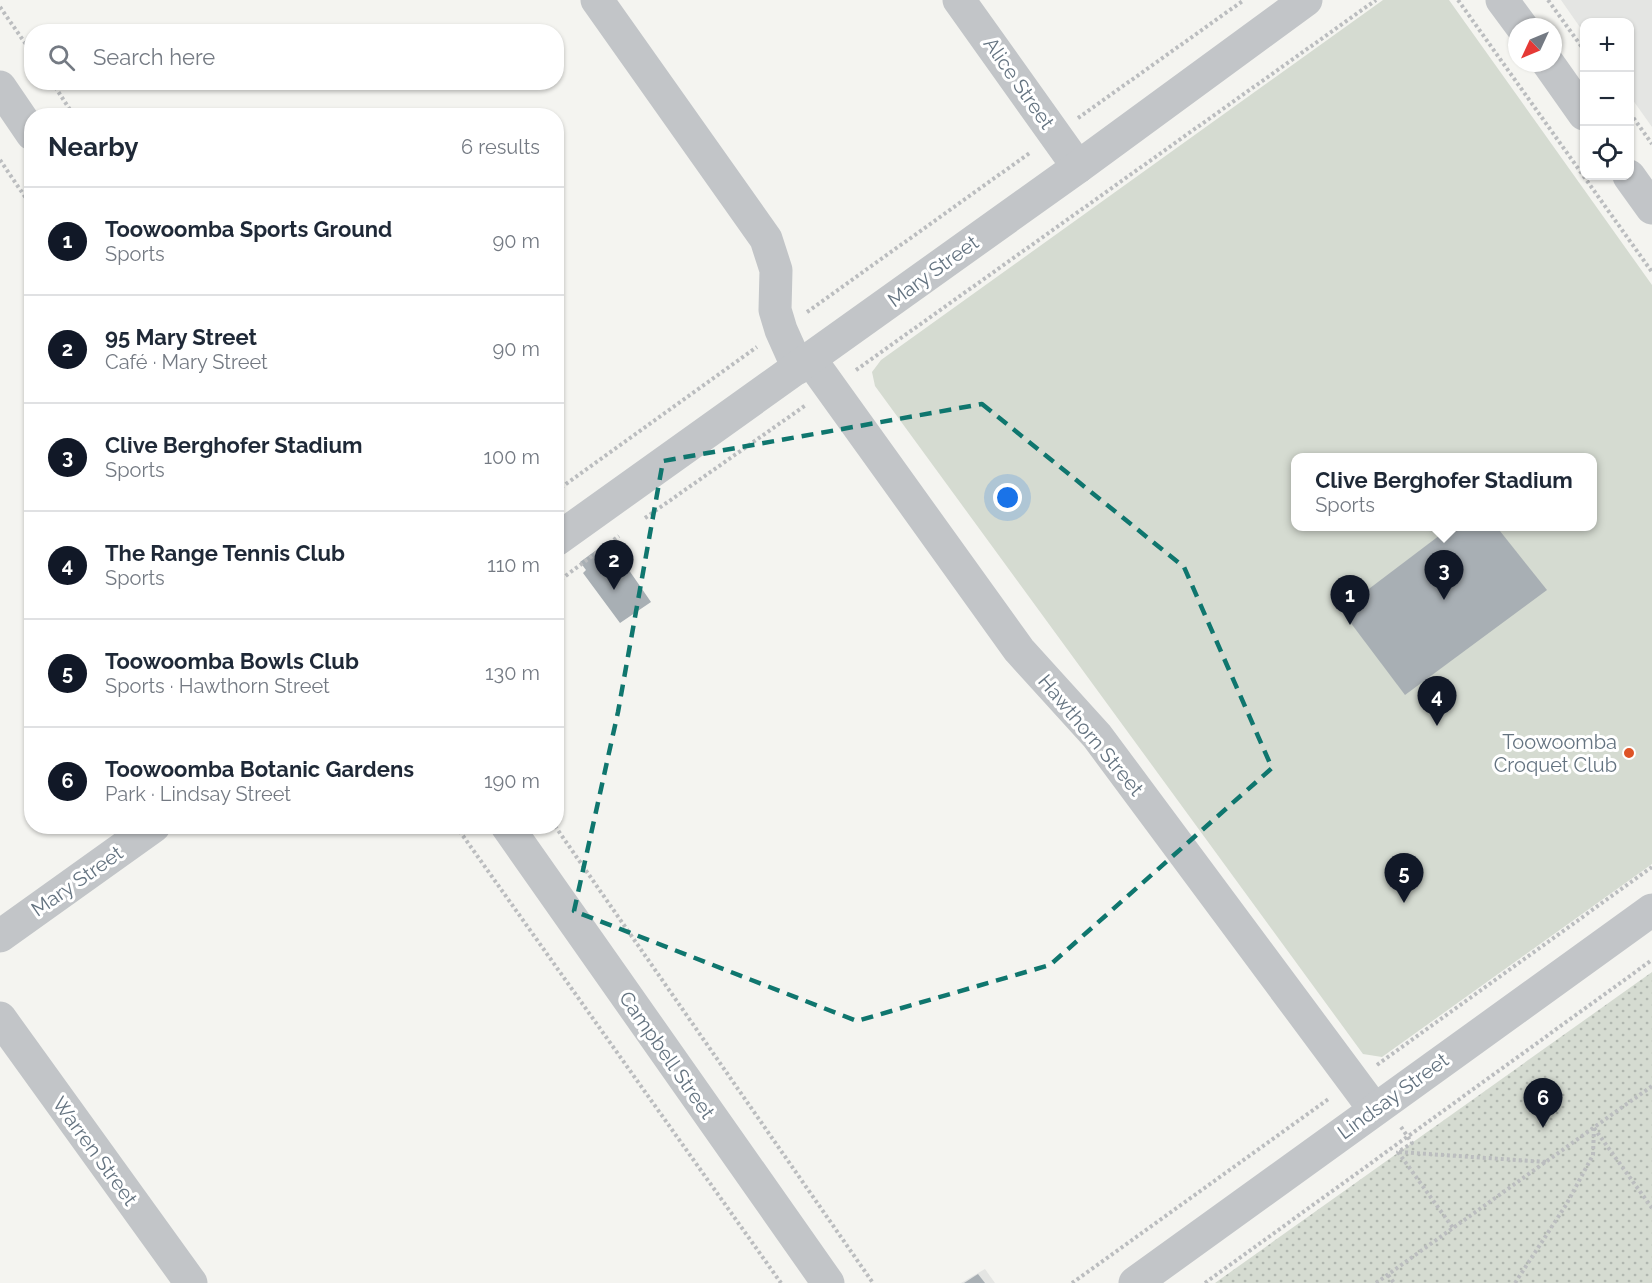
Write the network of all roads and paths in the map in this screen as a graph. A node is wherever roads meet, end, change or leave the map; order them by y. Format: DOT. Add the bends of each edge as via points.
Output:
graph roads {
  1 [pos="597,0"];
  2 [pos="959,0"];
  3 [pos="1244,0"];
  4 [pos="1306,0"];
  5 [pos="1376,0"];
  6 [pos="1458,0"];
  7 [pos="1502,0"];
  8 [pos="1548,0"];
  9 [pos="0,7"];
  10 [pos="1515,18"];
  11 [pos="24,42"];
  12 [pos="1580,44"];
  13 [pos="1554,72"];
  14 [pos="0,87"];
  15 [pos="56,90"];
  16 [pos="69,108"];
  17 [pos="1580,108"];
  18 [pos="1634,119"];
  19 [pos="24,122"];
  20 [pos="1055,135"];
  21 [pos="1652,144"];
  22 [pos="0,160"];
  23 [pos="1078,167"];
  24 [pos="1632,180"];
  25 [pos="24,195"];
  26 [pos="1652,208"];
  27 [pos="1652,272"];
  28 [pos="781,330"];
  29 [pos="804,364"];
  30 [pos="831,388"];
  31 [pos="564,485"];
  32 [pos="636,524"];
  33 [pos="627,530"];
  34 [pos="564,534"];
  35 [pos="564,576"];
  36 [pos="143,834"];
  37 [pos="462,834"];
  38 [pos="513,834"];
  39 [pos="561,834"];
  40 [pos="1652,867"];
  41 [pos="1652,910"];
  42 [pos="0,936"];
  43 [pos="1652,960"];
  44 [pos="0,1018"];
  45 [pos="1368,1071"];
  46 [pos="1652,1086"];
  47 [pos="1336,1094"];
  48 [pos="1378,1106"];
  49 [pos="1594,1127"];
  50 [pos="1407,1136"];
  51 [pos="1398,1152"];
  52 [pos="1546,1162"];
  53 [pos="1652,1208"];
  54 [pos="1453,1228"];
  55 [pos="1388,1275"];
  56 [pos="190,1283"];
  57 [pos="781,1283"];
  58 [pos="828,1283"];
  59 [pos="873,1283"];
  60 [pos="1072,1283"];
  61 [pos="1135,1283"];
  62 [pos="1205,1283"];
  63 [pos="1376,1283"];
  64 [pos="1394,1283"];
  65 [pos="1515,1283"];
  1 -- 28 [label="street, Hawthorn Street" via="766,239 776,270 775,310"];
  2 -- 20 [label="street, Alice Street"];
  3 -- 20 [label="path"];
  4 -- 23 [label="street, Mary Street"];
  5 -- 30 [label="path"];
  6 -- 27 [label="path"];
  7 -- 10 [label="street"];
  8 -- 12 [label="path"];
  9 -- 11 [label="path"];
  13 -- 17 [label="street"];
  14 -- 19 [label="street"];
  15 -- 16 [label="path"];
  18 -- 21 [label="path"];
  20 -- 23 [label="street, Alice Street"];
  20 -- 28 [label="path"];
  22 -- 25 [label="path"];
  23 -- 29 [label="street, Mary Street"];
  24 -- 26 [label="street"];
  28 -- 29 [label="street, Hawthorn Street"];
  28 -- 31 [label="path"];
  29 -- 30 [label="street, Hawthorn Street"];
  29 -- 34 [label="street, Mary Street"];
  30 -- 32 [label="path"];
  30 -- 48 [label="street, Hawthorn Street" via="1019,651 1097,736"];
  33 -- 35 [label="path"];
  36 -- 42 [label="street, Mary Street"];
  37 -- 57 [label="path"];
  38 -- 58 [label="street, Campbell Street"];
  39 -- 59 [label="path"];
  40 -- 45 [label="path"];
  41 -- 48 [label="street, Lindsay Street"];
  43 -- 50 [label="path"];
  44 -- 56 [label="street, Warren Street"];
  46 -- 49 [label="path"];
  47 -- 60 [label="path"];
  48 -- 50 [label="path"];
  48 -- 61 [label="street, Lindsay Street"];
  49 -- 52 [label="path"];
  49 -- 53 [label="path"];
  49 -- 65 [label="path" via="1593,1155"];
  50 -- 51 [label="path" via="1412,1143"];
  50 -- 62 [label="path"];
  51 -- 52 [label="path"];
  51 -- 54 [label="path"];
  52 -- 54 [label="path"];
  54 -- 55 [label="path"];
  55 -- 63 [label="path"];
  55 -- 64 [label="path"];
}
